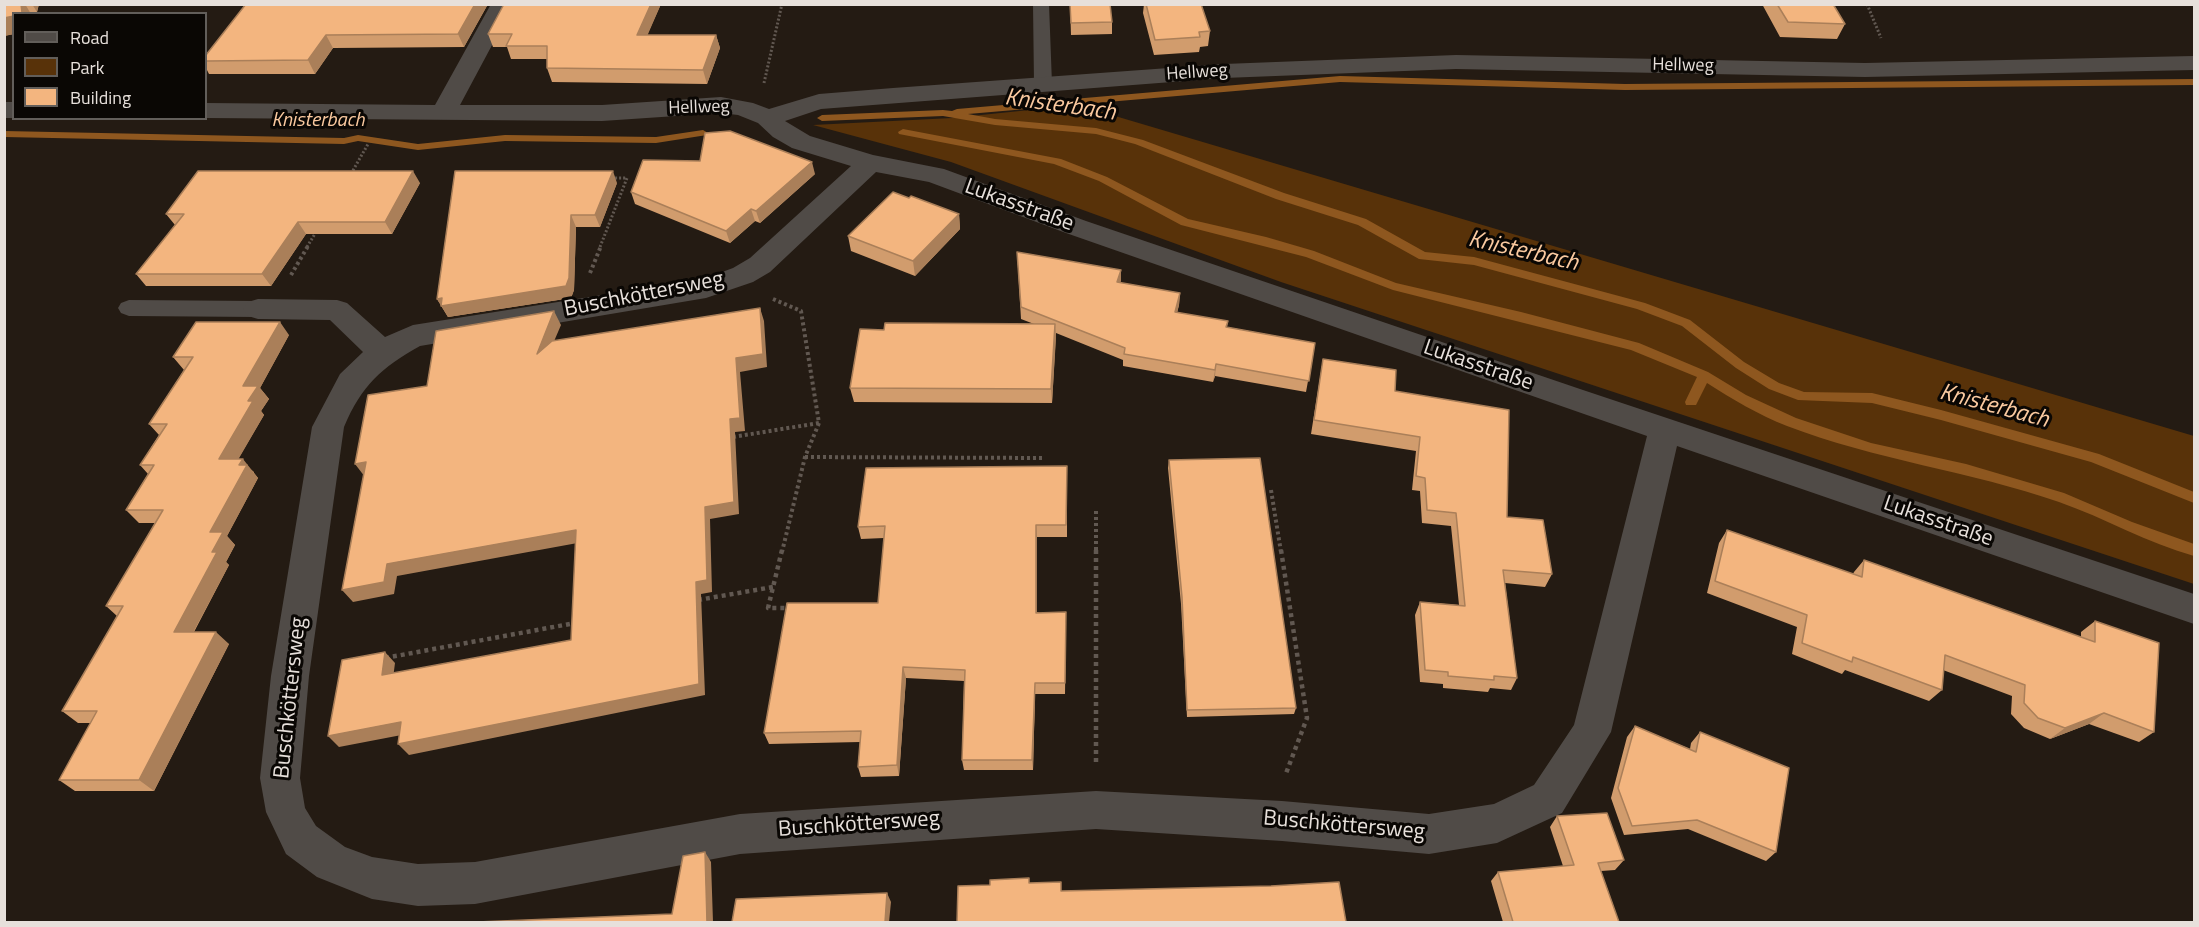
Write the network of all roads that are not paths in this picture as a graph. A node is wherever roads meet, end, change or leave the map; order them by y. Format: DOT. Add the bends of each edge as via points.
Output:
graph roads {
  1 [pos="503,4"];
  2 [pos="1041,4"];
  3 [pos="2194,63"];
  4 [pos="1043,84"];
  5 [pos="207,111"];
  6 [pos="443,113"];
  7 [pos="755,113"];
  8 [pos="870,163"];
  9 [pos="129,308"];
  10 [pos="265,309"];
  11 [pos="382,352"];
  12 [pos="1665,430"];
  13 [pos="2194,609"];
  1 -- 6 [label="street"];
  2 -- 4 [label="lane"];
  3 -- 4 [label="street, Hellweg" via="1865,70 1456,62 1224,71"];
  4 -- 7 [label="street, Hellweg" via="819,102"];
  5 -- 6 [label="street, Hellweg"];
  6 -- 7 [label="street, Hellweg" via="602,113 721,105"];
  7 -- 8 [label="street, Lukasstraße" via="801,142"];
  8 -- 11 [label="street, Buschköttersweg" via="760,265 743,274 706,288 412,336"];
  8 -- 12 [label="street, Lukasstraße" via="935,175"];
  9 -- 10 [label="lane"];
  10 -- 11 [label="street" via="337,310"];
  11 -- 12 [label="street, Buschköttersweg" via="357,372 341,394 328,427 290,676 280,778 286,812 301,840 332,863 372,878 418,885 475,883 740,834 1096,810 1282,820 1429,834 1497,823 1548,799 1592,732"];
  12 -- 13 [label="street, Lukasstraße"];
}
